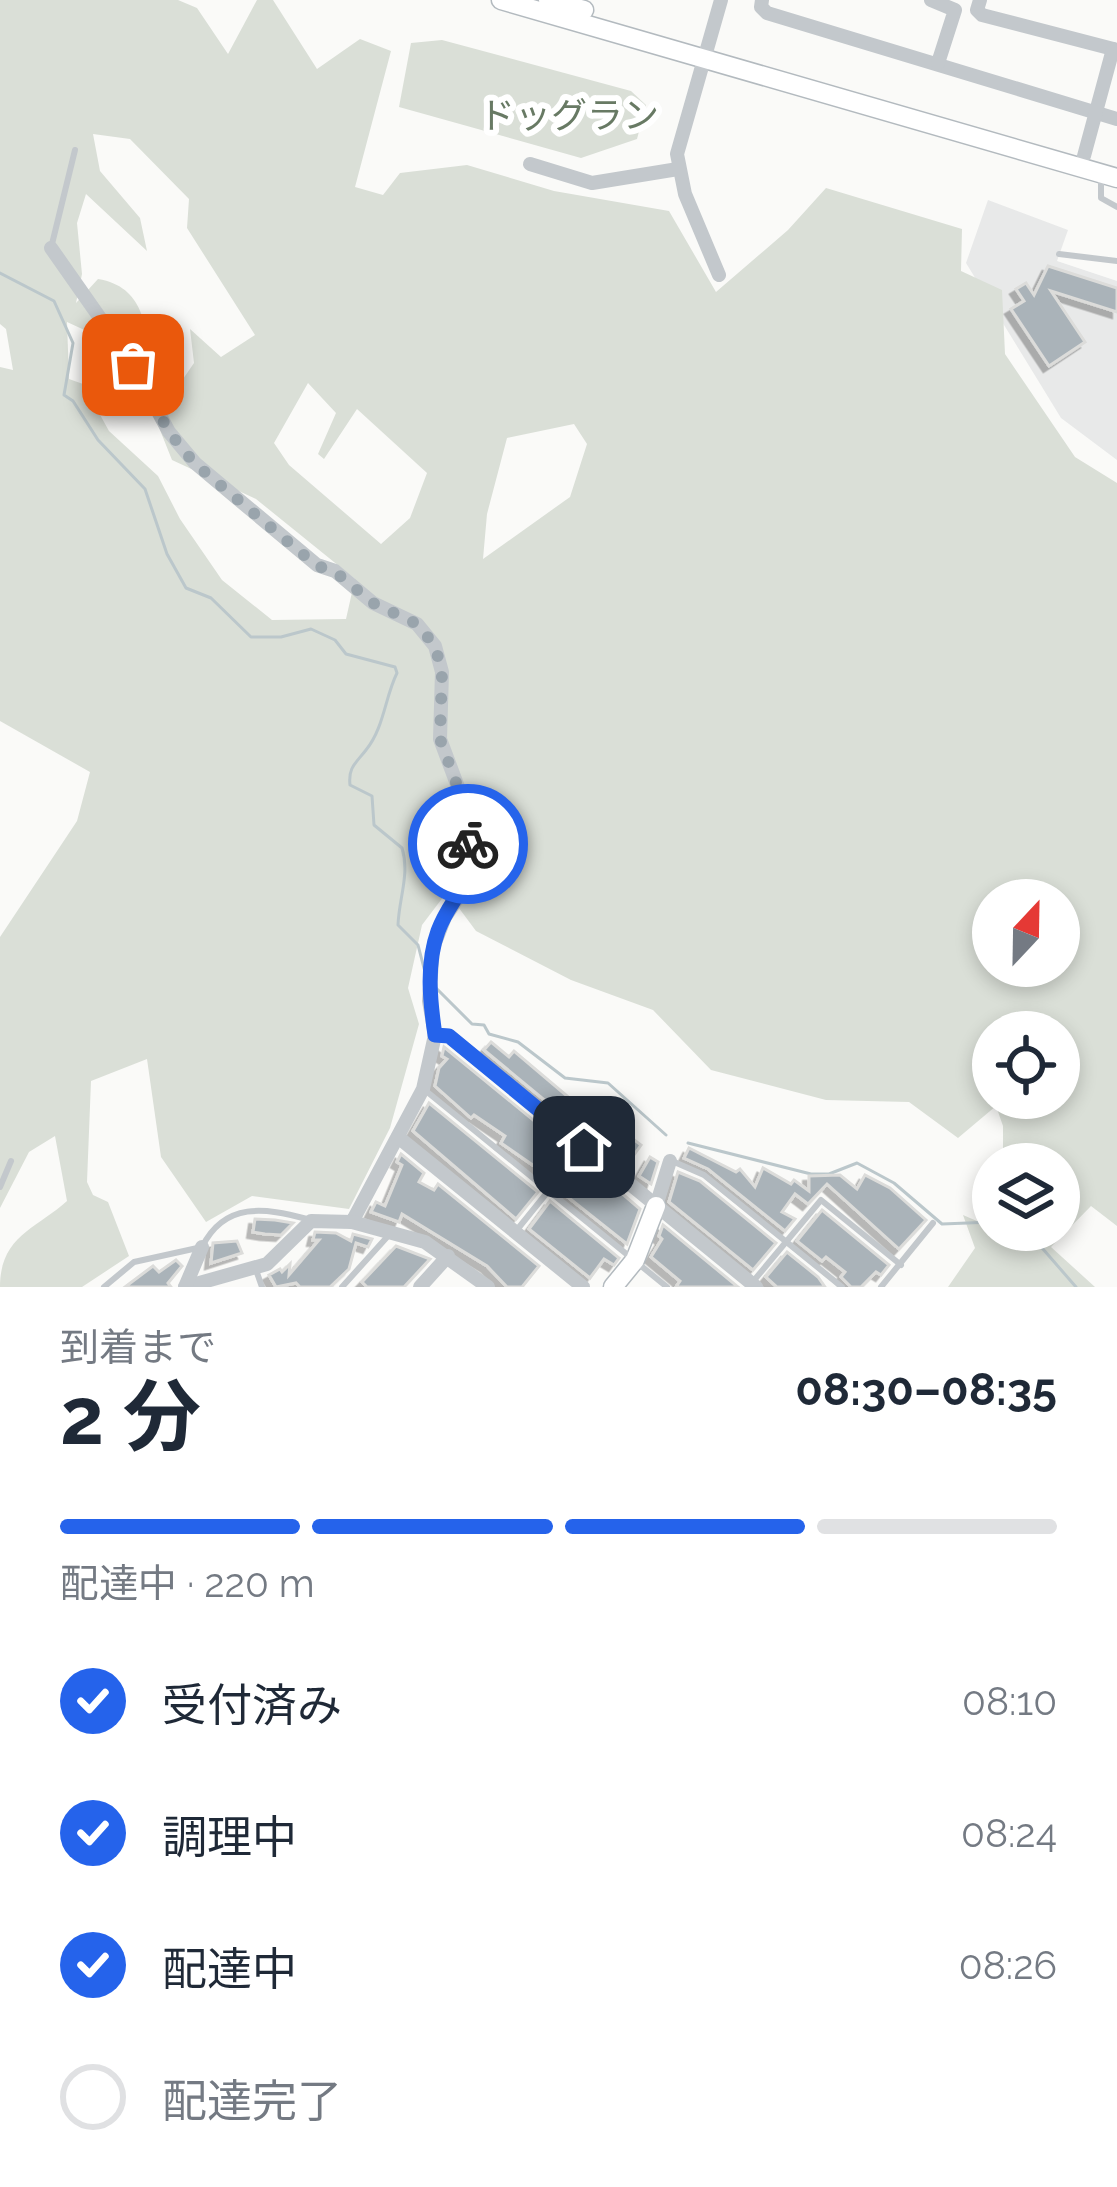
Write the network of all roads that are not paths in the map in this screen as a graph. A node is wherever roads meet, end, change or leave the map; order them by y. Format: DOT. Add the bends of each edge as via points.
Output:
graph roads {
  1 [pos="501,0"];
  2 [pos="548,0"];
  3 [pos="721,0"];
  4 [pos="762,0"];
  5 [pos="931,0"];
  6 [pos="980,0"];
  7 [pos="1115,50"];
  8 [pos="706,52"];
  9 [pos="938,63"];
  10 [pos="1094,112"];
  11 [pos="1117,119"];
  12 [pos="75,150"];
  13 [pos="1084,156"];
  14 [pos="530,164"];
  15 [pos="678,169"];
  16 [pos="1112,173"];
  17 [pos="1117,207"];
  18 [pos="51,248"];
  19 [pos="1059,254"];
  20 [pos="1117,260"];
  21 [pos="719,275"];
  22 [pos="435,1035"];
  23 [pos="423,1089"];
  24 [pos="398,1137"];
  25 [pos="584,1147"];
  26 [pos="11,1161"];
  27 [pos="670,1161"];
  28 [pos="0,1187"];
  29 [pos="549,1191"];
  30 [pos="656,1206"];
  31 [pos="311,1221"];
  32 [pos="352,1222"];
  33 [pos="933,1223"];
  34 [pos="516,1231"];
  35 [pos="391,1233"];
  36 [pos="786,1241"];
  37 [pos="202,1247"];
  38 [pos="448,1256"];
  39 [pos="635,1261"];
  40 [pos="901,1264"];
  41 [pos="256,1270"];
  42 [pos="752,1286"];
  43 [pos="104,1287"];
  44 [pos="185,1287"];
  45 [pos="262,1287"];
  46 [pos="342,1287"];
  47 [pos="421,1287"];
  48 [pos="488,1287"];
  49 [pos="583,1287"];
  50 [pos="614,1287"];
  51 [pos="667,1287"];
  52 [pos="842,1287"];
  53 [pos="881,1287"];
  1 -- 8 [label="street"];
  2 -- 8 [label="street"];
  3 -- 8 [label="street"];
  4 -- 9 [label="street" via="767,13"];
  5 -- 9 [label="street" via="955,10"];
  6 -- 7 [label="street" via="982,15"];
  7 -- 10 [label="street"];
  8 -- 13 [label="street"];
  8 -- 15 [label="street"];
  8 -- 16 [label="street"];
  9 -- 10 [label="street"];
  10 -- 11 [label="street"];
  10 -- 13 [label="street"];
  12 -- 18 [label="lane"];
  13 -- 16 [label="street"];
  14 -- 15 [label="street" via="592,183"];
  15 -- 21 [label="street"];
  16 -- 17 [label="lane" via="1101,199"];
  18 -- 22 [label="street" via="194,463 317,566 417,624 435,646 440,739 461,796 472,867 437,933"];
  19 -- 20 [label="lane"];
  22 -- 23 [label="street"];
  22 -- 25 [label="street" via="449,1036"];
  23 -- 24 [label="street"];
  23 -- 29 [label="lane"];
  24 -- 32 [label="street"];
  24 -- 34 [label="street"];
  25 -- 29 [label="lane"];
  25 -- 30 [label="street"];
  26 -- 28 [label="lane"];
  27 -- 30 [label="street"];
  27 -- 36 [label="lane" via="704,1174"];
  29 -- 34 [label="lane"];
  29 -- 39 [label="lane"];
  30 -- 39 [label="street"];
  30 -- 42 [label="street"];
  31 -- 32 [label="street"];
  31 -- 37 [label="lane" via="257,1209 226,1220"];
  31 -- 41 [label="street"];
  32 -- 35 [label="street"];
  33 -- 40 [label="lane"];
  34 -- 49 [label="street"];
  35 -- 38 [label="street"];
  35 -- 46 [label="lane"];
  36 -- 40 [label="lane" via="824,1200"];
  36 -- 42 [label="lane"];
  36 -- 52 [label="lane"];
  37 -- 43 [label="lane" via="134,1262"];
  37 -- 44 [label="street"];
  38 -- 47 [label="street"];
  38 -- 48 [label="street"];
  39 -- 50 [label="street"];
  39 -- 51 [label="lane"];
  40 -- 53 [label="lane"];
  41 -- 44 [label="street"];
  41 -- 45 [label="lane"];
}
